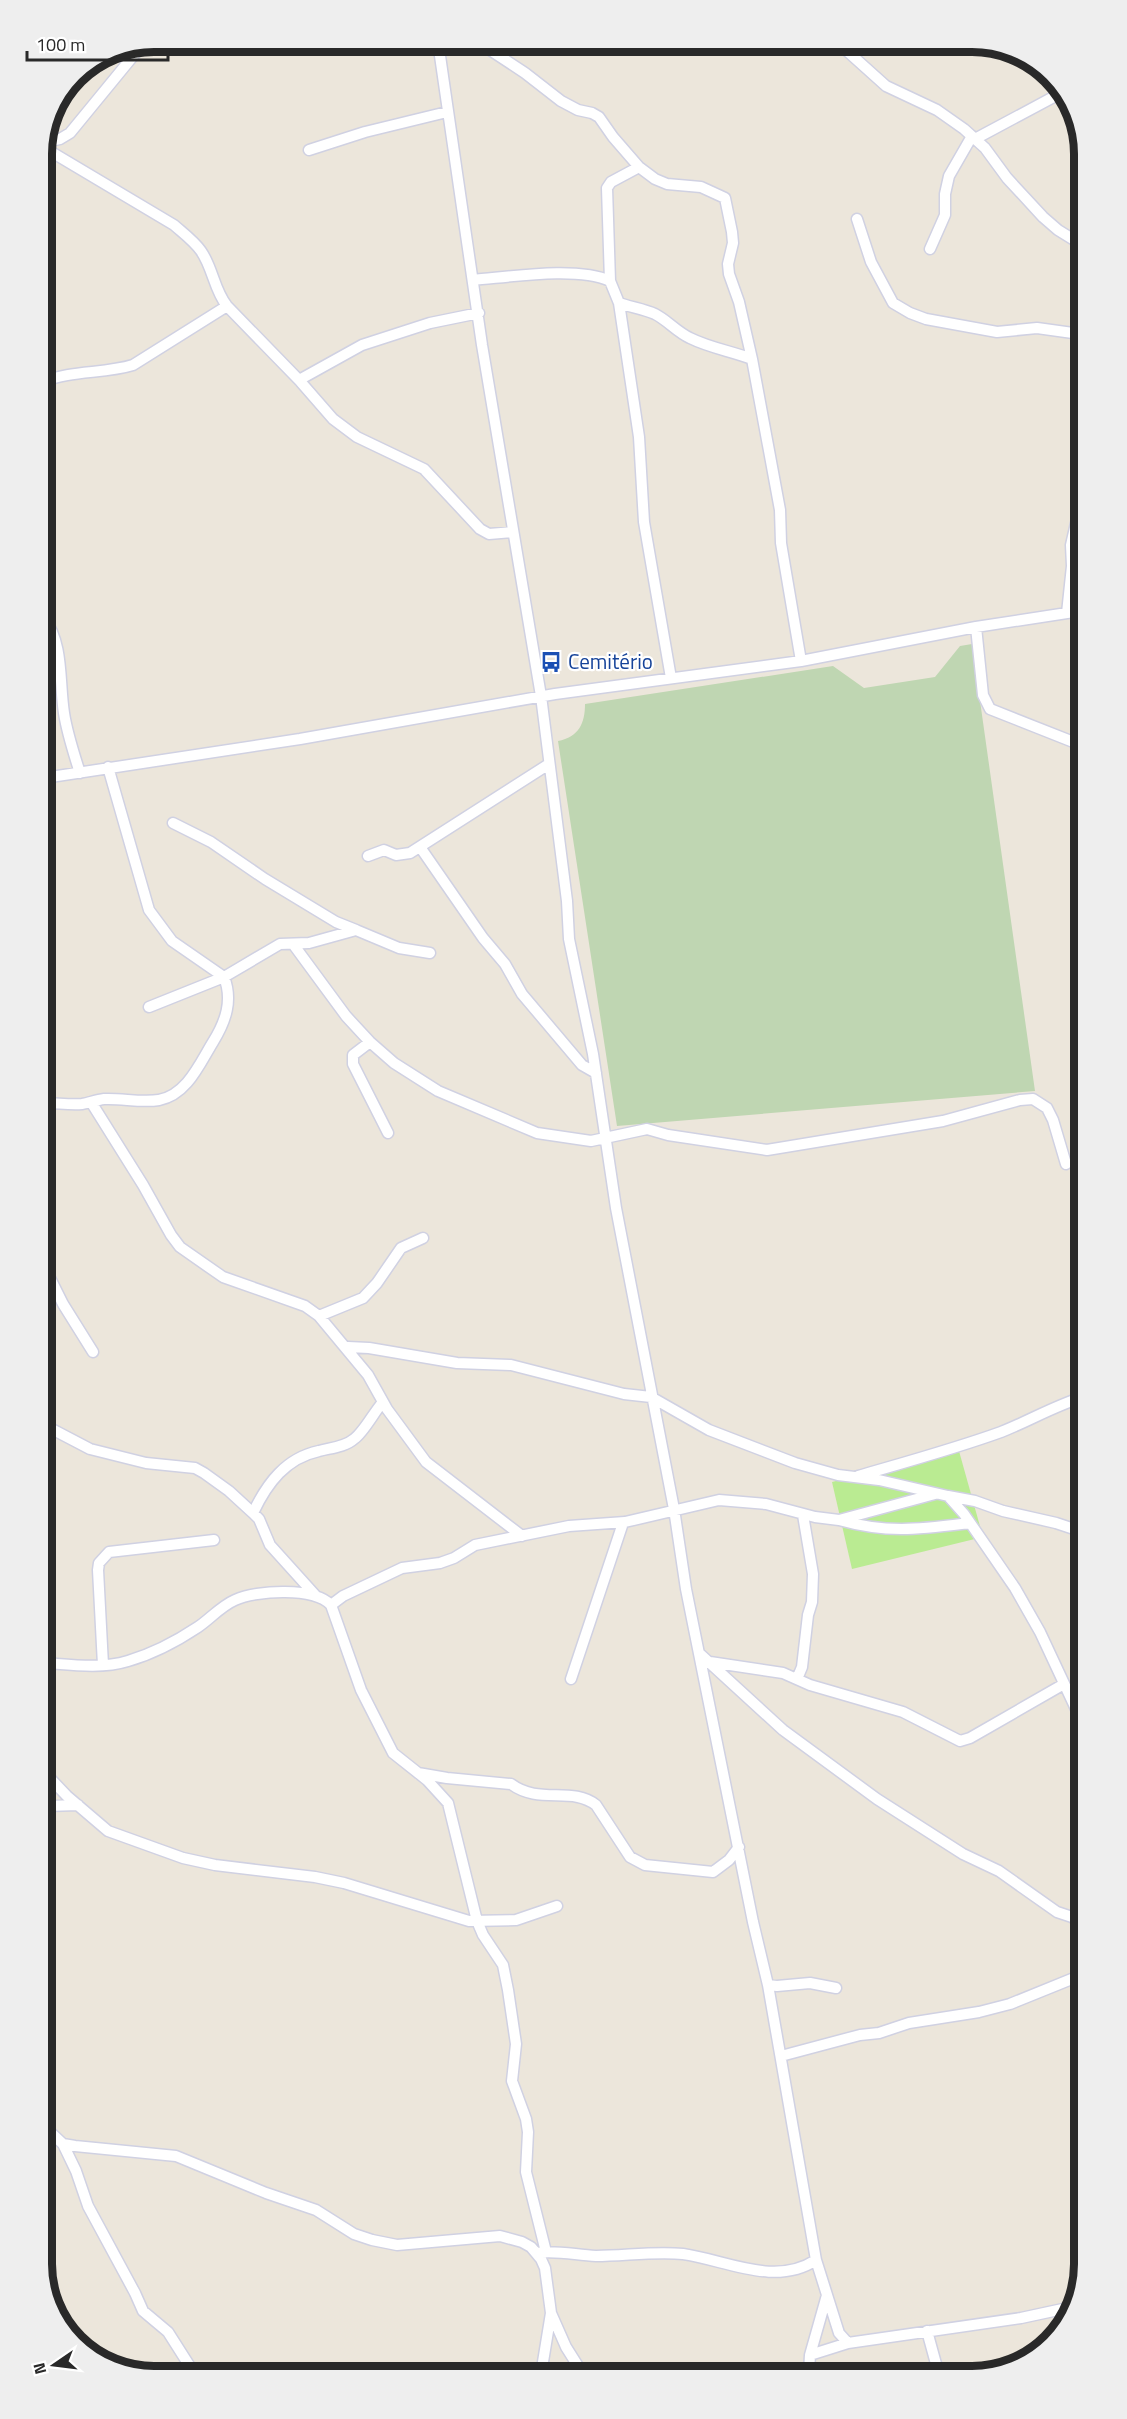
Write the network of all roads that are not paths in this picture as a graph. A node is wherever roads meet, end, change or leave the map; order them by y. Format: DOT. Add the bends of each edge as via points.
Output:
graph roads {
  1 [pos="439,52"];
  2 [pos="494,52"];
  3 [pos="849,53"];
  4 [pos="134,55"];
  5 [pos="1055,96"];
  6 [pos="447,112"];
  7 [pos="973,138"];
  8 [pos="54,140"];
  9 [pos="309,150"];
  10 [pos="53,153"];
  11 [pos="639,166"];
  12 [pos="857,219"];
  13 [pos="1074,240"];
  14 [pos="930,249"];
  15 [pos="473,280"];
  16 [pos="610,281"];
  17 [pos="619,303"];
  18 [pos="227,306"];
  19 [pos="479,313"];
  20 [pos="1074,333"];
  21 [pos="752,359"];
  22 [pos="53,378"];
  23 [pos="299,380"];
  24 [pos="513,532"];
  25 [pos="1074,532"];
  26 [pos="1074,611"];
  27 [pos="1067,613"];
  28 [pos="976,627"];
  29 [pos="53,639"];
  30 [pos="801,660"];
  31 [pos="671,678"];
  32 [pos="541,696"];
  33 [pos="1074,742"];
  34 [pos="549,764"];
  35 [pos="108,767"];
  36 [pos="80,773"];
  37 [pos="53,777"];
  38 [pos="173,823"];
  39 [pos="420,847"];
  40 [pos="368,856"];
  41 [pos="356,930"];
  42 [pos="293,944"];
  43 [pos="430,953"];
  44 [pos="224,977"];
  45 [pos="149,1007"];
  46 [pos="370,1042"];
  47 [pos="596,1073"];
  48 [pos="91,1102"];
  49 [pos="53,1103"];
  50 [pos="388,1133"];
  51 [pos="605,1139"];
  52 [pos="1066,1164"];
  53 [pos="423,1238"];
  54 [pos="52,1283"];
  55 [pos="319,1316"];
  56 [pos="348,1347"];
  57 [pos="93,1352"];
  58 [pos="651,1397"];
  59 [pos="1074,1400"];
  60 [pos="383,1402"];
  61 [pos="52,1429"];
  62 [pos="855,1476"];
  63 [pos="935,1494"];
  64 [pos="948,1496"];
  65 [pos="674,1509"];
  66 [pos="253,1513"];
  67 [pos="803,1515"];
  68 [pos="839,1520"];
  69 [pos="623,1523"];
  70 [pos="970,1523"];
  71 [pos="1074,1529"];
  72 [pos="522,1536"];
  73 [pos="214,1540"];
  74 [pos="316,1596"];
  75 [pos="331,1605"];
  76 [pos="700,1653"];
  77 [pos="710,1662"];
  78 [pos="52,1664"];
  79 [pos="103,1665"];
  80 [pos="571,1679"];
  81 [pos="796,1679"];
  82 [pos="1064,1684"];
  83 [pos="1074,1705"];
  84 [pos="418,1773"];
  85 [pos="52,1780"];
  86 [pos="78,1805"];
  87 [pos="52,1806"];
  88 [pos="739,1846"];
  89 [pos="729,1860"];
  90 [pos="742,1863"];
  91 [pos="557,1906"];
  92 [pos="1074,1918"];
  93 [pos="477,1921"];
  94 [pos="1074,1978"];
  95 [pos="768,1985"];
  96 [pos="836,1988"];
  97 [pos="781,2056"];
  98 [pos="52,2134"];
  99 [pos="63,2144"];
  100 [pos="541,2252"];
  101 [pos="816,2260"];
  102 [pos="827,2295"];
  103 [pos="1065,2309"];
  104 [pos="551,2313"];
  105 [pos="927,2331"];
  106 [pos="848,2343"];
  107 [pos="810,2355"];
  108 [pos="188,2366"];
  109 [pos="542,2366"];
  110 [pos="578,2366"];
  111 [pos="809,2366"];
  112 [pos="937,2366"];
  1 -- 6 [label="street"];
  2 -- 11 [label="street" via="561,101 599,117"];
  3 -- 7 [label="street" via="885,86 937,110"];
  4 -- 8 [label="street" via="70,133"];
  5 -- 7 [label="street"];
  6 -- 9 [label="street"];
  6 -- 15 [label="street"];
  7 -- 13 [label="street" via="985,147 1037,211"];
  7 -- 14 [label="street" via="949,176 945,215"];
  10 -- 18 [label="street" via="174,225 190,239 202,252"];
  11 -- 16 [label="street" via="606,188"];
  11 -- 21 [label="street" via="667,184 701,187 725,198 733,243 729,274"];
  12 -- 20 [label="street" via="871,262 893,303 910,313 997,332 1037,328"];
  15 -- 16 [label="street" via="563,274 598,275"];
  15 -- 19 [label="street"];
  16 -- 17 [label="street"];
  17 -- 21 [label="street" via="655,314 687,337"];
  17 -- 31 [label="street" via="639,436 644,522"];
  18 -- 22 [label="street" via="133,365"];
  18 -- 23 [label="street"];
  19 -- 23 [label="street" via="430,323 362,345"];
  19 -- 24 [label="street"];
  21 -- 30 [label="street" via="780,510 781,543"];
  23 -- 24 [label="street" via="345,429 424,469 480,529 489,534"];
  24 -- 32 [label="street"];
  25 -- 27 [label="street"];
  26 -- 27 [label="street"];
  27 -- 28 [label="street"];
  28 -- 30 [label="street"];
  28 -- 33 [label="street" via="983,695 990,709"];
  29 -- 36 [label="street" via="62,677 64,714"];
  30 -- 31 [label="street"];
  31 -- 32 [label="street"];
  32 -- 34 [label="street"];
  32 -- 35 [label="street" via="300,739"];
  34 -- 39 [label="street"];
  34 -- 47 [label="street" via="569,939"];
  35 -- 36 [label="street"];
  35 -- 44 [label="street" via="149,910 172,941"];
  36 -- 37 [label="street"];
  38 -- 41 [label="street" via="211,842 336,922"];
  39 -- 40 [label="street" via="403,855 384,849"];
  39 -- 47 [label="street" via="505,964 522,994 582,1065"];
  41 -- 42 [label="street"];
  41 -- 43 [label="street" via="399,948"];
  42 -- 44 [label="street" via="280,944"];
  42 -- 46 [label="street"];
  44 -- 45 [label="street"];
  44 -- 48 [label="street" via="229,996 224,1021 186,1083 160,1100"];
  46 -- 50 [label="street" via="353,1055 353,1064"];
  46 -- 51 [label="street" via="414,1077 501,1118 547,1135"];
  47 -- 51 [label="street"];
  48 -- 49 [label="street"];
  48 -- 55 [label="street" via="180,1247 223,1277 304,1306"];
  51 -- 52 [label="street" via="647,1129 767,1150 943,1121 1033,1099 1047,1108"];
  51 -- 58 [label="street"];
  53 -- 55 [label="street" via="401,1248 363,1298"];
  54 -- 57 [label="street"];
  55 -- 56 [label="street"];
  56 -- 58 [label="street" via="457,1363 511,1365 624,1394"];
  56 -- 60 [label="street"];
  58 -- 62 [label="street" via="709,1430 756,1449 811,1468"];
  58 -- 65 [label="street"];
  59 -- 62 [label="street" via="992,1435"];
  60 -- 66 [label="street" via="354,1440 298,1456 290,1462 262,1495"];
  60 -- 72 [label="street" via="426,1462"];
  61 -- 66 [label="street" via="90,1449 146,1463 195,1468"];
  62 -- 63 [label="street"];
  63 -- 64 [label="street"];
  63 -- 68 [label="street"];
  64 -- 70 [label="street"];
  64 -- 71 [label="street"];
  65 -- 67 [label="street" via="719,1500 766,1504"];
  65 -- 69 [label="street"];
  65 -- 76 [label="street"];
  66 -- 74 [label="street" via="270,1545"];
  67 -- 68 [label="street"];
  67 -- 81 [label="street" via="813,1574 812,1602 802,1667"];
  68 -- 70 [label="street" via="901,1531"];
  69 -- 72 [label="street" via="569,1526"];
  69 -- 80 [label="street"];
  70 -- 82 [label="street" via="1015,1588"];
  72 -- 75 [label="street" via="475,1545 440,1563 402,1568"];
  73 -- 79 [label="street" via="109,1552 99,1563"];
  74 -- 75 [label="street"];
  74 -- 79 [label="street" via="288,1592 238,1599 156,1650"];
  75 -- 84 [label="street" via="361,1690 393,1753"];
  76 -- 77 [label="street"];
  76 -- 88 [label="street"];
  77 -- 81 [label="street" via="783,1673"];
  77 -- 92 [label="street" via="783,1730 877,1800 963,1854 999,1871 1057,1912"];
  78 -- 79 [label="street"];
  81 -- 82 [label="street" via="903,1712 960,1741"];
  82 -- 83 [label="street"];
  84 -- 89 [label="street" via="512,1784 543,1796 588,1798 596,1804 630,1857 645,1865 713,1872"];
  84 -- 93 [label="street" via="448,1803"];
  85 -- 86 [label="street"];
  86 -- 87 [label="street"];
  86 -- 93 [label="street" via="108,1831 183,1858 335,1881"];
  88 -- 89 [label="street"];
  88 -- 90 [label="street"];
  89 -- 90 [label="street"];
  90 -- 95 [label="street"];
  91 -- 93 [label="street" via="516,1920"];
  93 -- 100 [label="street" via="502,1965 508,1990 516,2044 512,2081 526,2119 526,2172"];
  94 -- 97 [label="street" via="1010,2004 917,2021"];
  95 -- 96 [label="street" via="810,1983"];
  95 -- 97 [label="street"];
  97 -- 101 [label="street"];
  98 -- 99 [label="street"];
  99 -- 100 [label="street" via="176,2156 316,2210 364,2239 397,2245 500,2236"];
  99 -- 108 [label="street" via="88,2206 143,2311 168,2332"];
  100 -- 101 [label="street" via="593,2256 682,2254 759,2271 800,2269"];
  100 -- 104 [label="street"];
  101 -- 102 [label="street"];
  102 -- 106 [label="street" via="839,2333"];
  102 -- 107 [label="street"];
  103 -- 105 [label="street"];
  104 -- 109 [label="street"];
  104 -- 110 [label="street"];
  105 -- 106 [label="street"];
  105 -- 112 [label="street"];
  106 -- 107 [label="street"];
  107 -- 111 [label="street"];
}
